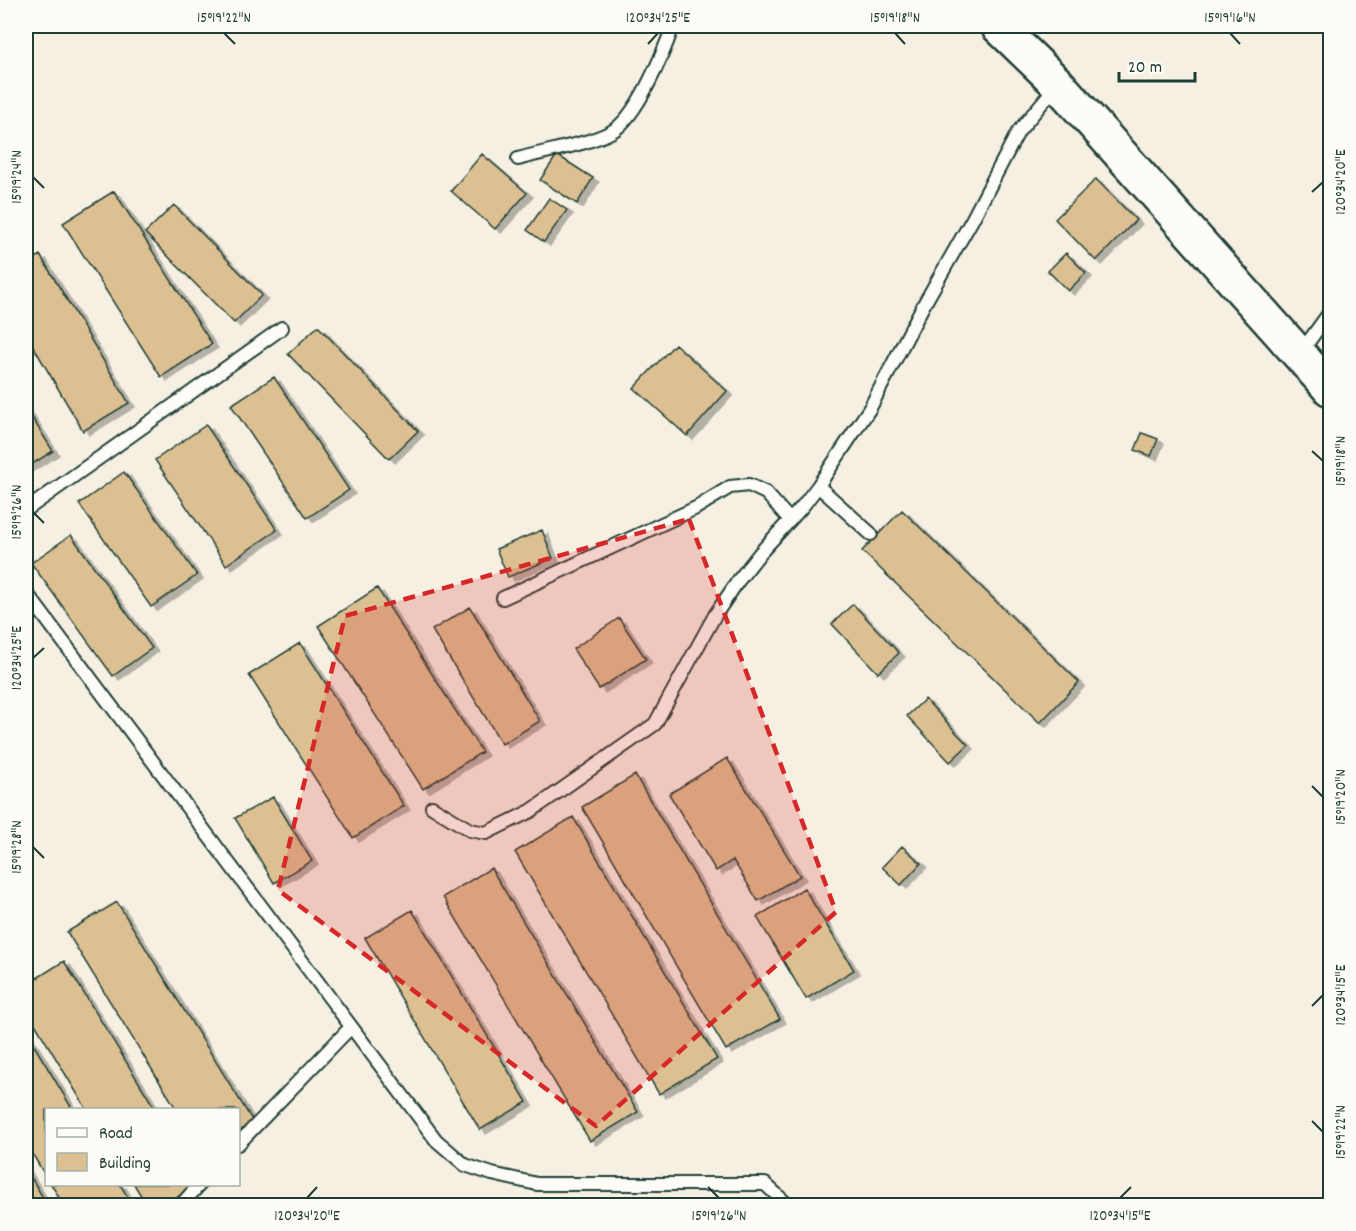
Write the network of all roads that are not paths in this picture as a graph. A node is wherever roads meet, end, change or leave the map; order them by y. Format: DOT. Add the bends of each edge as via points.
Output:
graph roads {
  1 [pos="673,26"];
  2 [pos="998,26"];
  3 [pos="1058,84"];
  4 [pos="518,159"];
  5 [pos="1330,312"];
  6 [pos="282,328"];
  7 [pos="1299,354"];
  8 [pos="1330,389"];
  9 [pos="818,486"];
  10 [pos="26,510"];
  11 [pos="790,520"];
  12 [pos="871,534"];
  13 [pos="27,595"];
  14 [pos="503,598"];
  15 [pos="432,807"];
  16 [pos="351,1027"];
  17 [pos="240,1142"];
  18 [pos="199,1186"];
  19 [pos="180,1206"];
  20 [pos="789,1206"];
  1 -- 4 [label="lane" via="638,105 612,131"];
  2 -- 3 [label="street"];
  3 -- 7 [label="street"];
  3 -- 9 [label="lane" via="1018,132 870,408"];
  5 -- 7 [label="lane"];
  6 -- 10 [label="lane"];
  7 -- 8 [label="street"];
  9 -- 11 [label="lane"];
  9 -- 12 [label="lane"];
  11 -- 14 [label="lane" via="766,493 749,485 730,488 696,508"];
  11 -- 15 [label="lane" via="732,589 655,724 531,810 486,832 470,830"];
  13 -- 16 [label="lane"];
  16 -- 17 [label="lane"];
  16 -- 20 [label="lane" via="436,1140 465,1165 537,1184 765,1184"];
  18 -- 19 [label="lane"];
}
